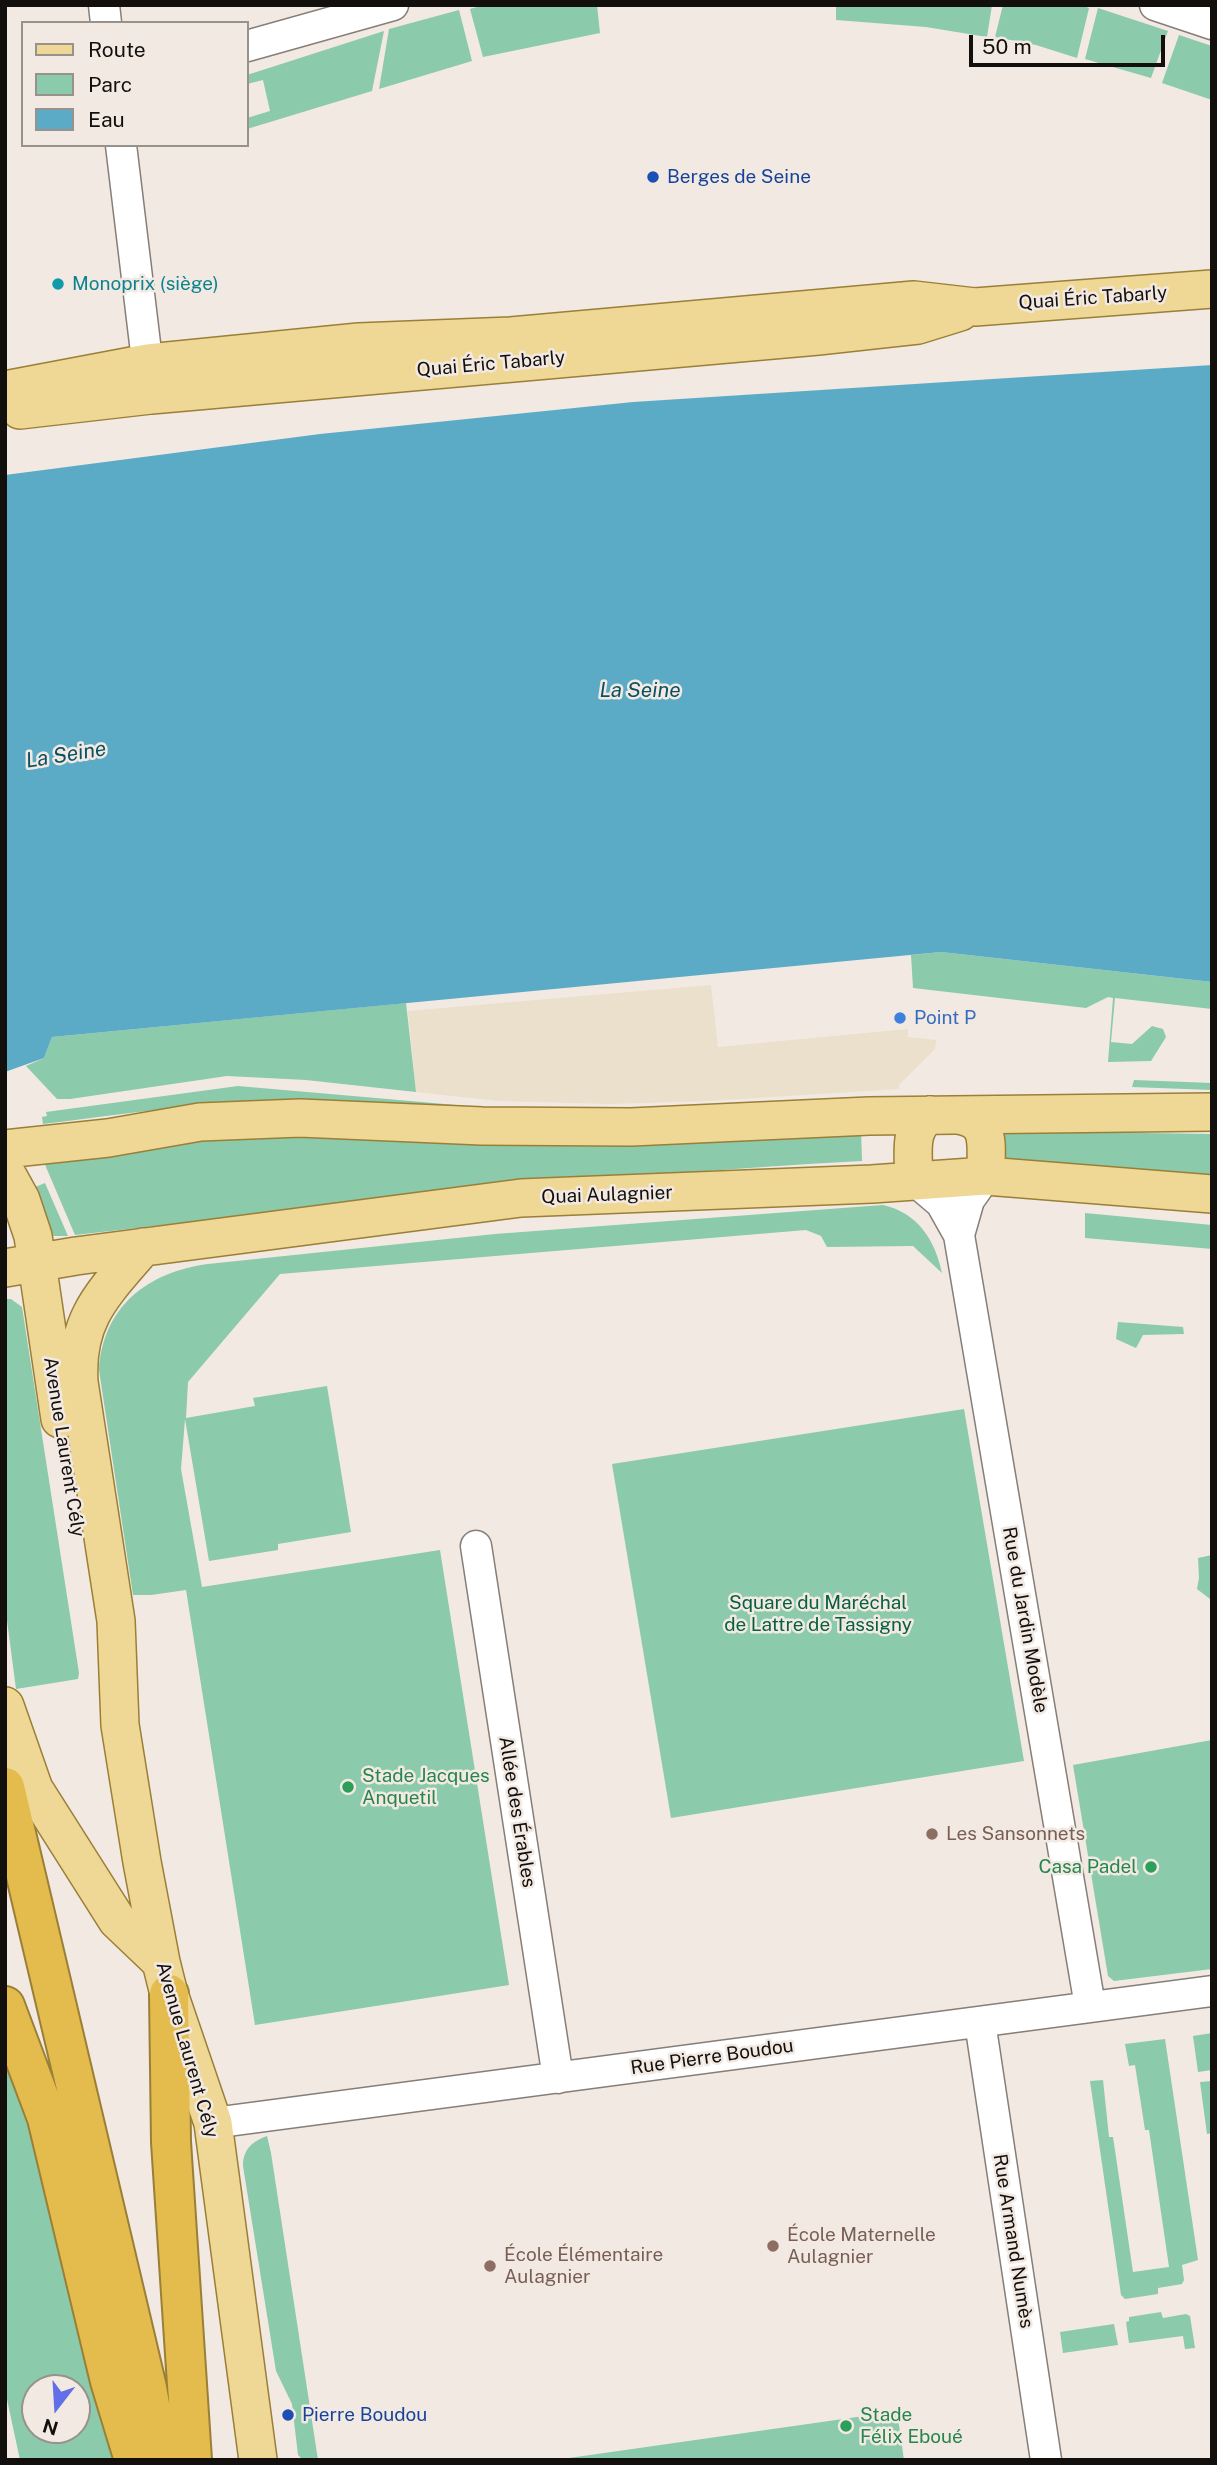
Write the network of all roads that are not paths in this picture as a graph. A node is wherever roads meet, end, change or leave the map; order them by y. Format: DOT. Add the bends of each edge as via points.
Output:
graph roads {
  1 [pos="393,5"];
  2 [pos="1155,5"];
  3 [pos="1212,24"];
  4 [pos="248,46"];
  5 [pos="121,147"];
  6 [pos="1212,289"];
  7 [pos="975,307"];
  8 [pos="150,379"];
  9 [pos="5,390"];
  10 [pos="5,412"];
  11 [pos="1212,1112"];
  12 [pos="944,1115"];
  13 [pos="5,1149"];
  14 [pos="5,1171"];
  15 [pos="986,1175"];
  16 [pos="914,1181"];
  17 [pos="1212,1194"];
  18 [pos="959,1235"];
  19 [pos="143,1247"];
  20 [pos="21,1265"];
  21 [pos="477,1546"];
  22 [pos="5,1706"];
  23 [pos="120,1725"];
  24 [pos="5,1787"];
  25 [pos="5,1887"];
  26 [pos="165,1978"];
  27 [pos="1212,1991"];
  28 [pos="5,2006"];
  29 [pos="1090,2006"];
  30 [pos="980,2022"];
  31 [pos="558,2078"];
  32 [pos="213,2123"];
  33 [pos="137,2460"];
  34 [pos="160,2460"];
  35 [pos="192,2460"];
  36 [pos="258,2460"];
  37 [pos="1046,2460"];
  1 -- 4 [label="street"];
  2 -- 3 [label="street"];
  5 -- 8 [label="street"];
  6 -- 7 [label="main road, Quai Éric Tabarly"];
  7 -- 8 [label="main road, Quai Éric Tabarly" via="918,325 818,336"];
  7 -- 8 [label="main road, Quai Éric Tabarly" via="914,300 511,336 359,342"];
  8 -- 9 [label="main road, Quai Éric Tabarly"];
  8 -- 10 [label="main road, Quai Éric Tabarly"];
  11 -- 12 [label="main road"];
  12 -- 13 [label="main road" via="631,1127 300,1118 200,1122"];
  12 -- 15 [label="main road" via="974,1119 982,1126"];
  12 -- 16 [label="main road" via="920,1122 915,1130"];
  14 -- 20 [label="main road, Avenue Laurent Cély" via="28,1218"];
  15 -- 16 [label="main road, Quai Aulagnier"];
  15 -- 17 [label="main road, Quai Aulagnier"];
  15 -- 18 [label="street, Rue du Jardin Modèle" via="969,1200"];
  16 -- 18 [label="street, Rue du Jardin Modèle" via="941,1203"];
  16 -- 19 [label="main road, Quai Aulagnier" via="520,1198"];
  18 -- 29 [label="street, Rue du Jardin Modèle"];
  19 -- 20 [label="main road, Quai Aulagnier"];
  19 -- 23 [label="main road, Avenue Laurent Cély" via="88,1317 78,1357 116,1621"];
  20 -- 23 [label="main road, Avenue Laurent Cély" via="92,1625"];
  21 -- 31 [label="street, Allée des Érables"];
  22 -- 26 [label="main road" via="34,1789 117,1920"];
  23 -- 26 [label="main road, Avenue Laurent Cély"];
  24 -- 34 [label="highway"];
  25 -- 33 [label="highway" via="117,2350"];
  26 -- 32 [label="main road, Avenue Laurent Cély"];
  26 -- 35 [label="highway"];
  27 -- 29 [label="street, Rue Pierre Boudou"];
  28 -- 33 [label="highway" via="47,2118 110,2381"];
  29 -- 30 [label="street, Rue Pierre Boudou"];
  30 -- 31 [label="street, Rue Pierre Boudou"];
  30 -- 37 [label="street, Rue Armand Numès"];
  31 -- 32 [label="street, Rue Pierre Boudou"];
  32 -- 36 [label="main road, Avenue Laurent Cély"];
}
